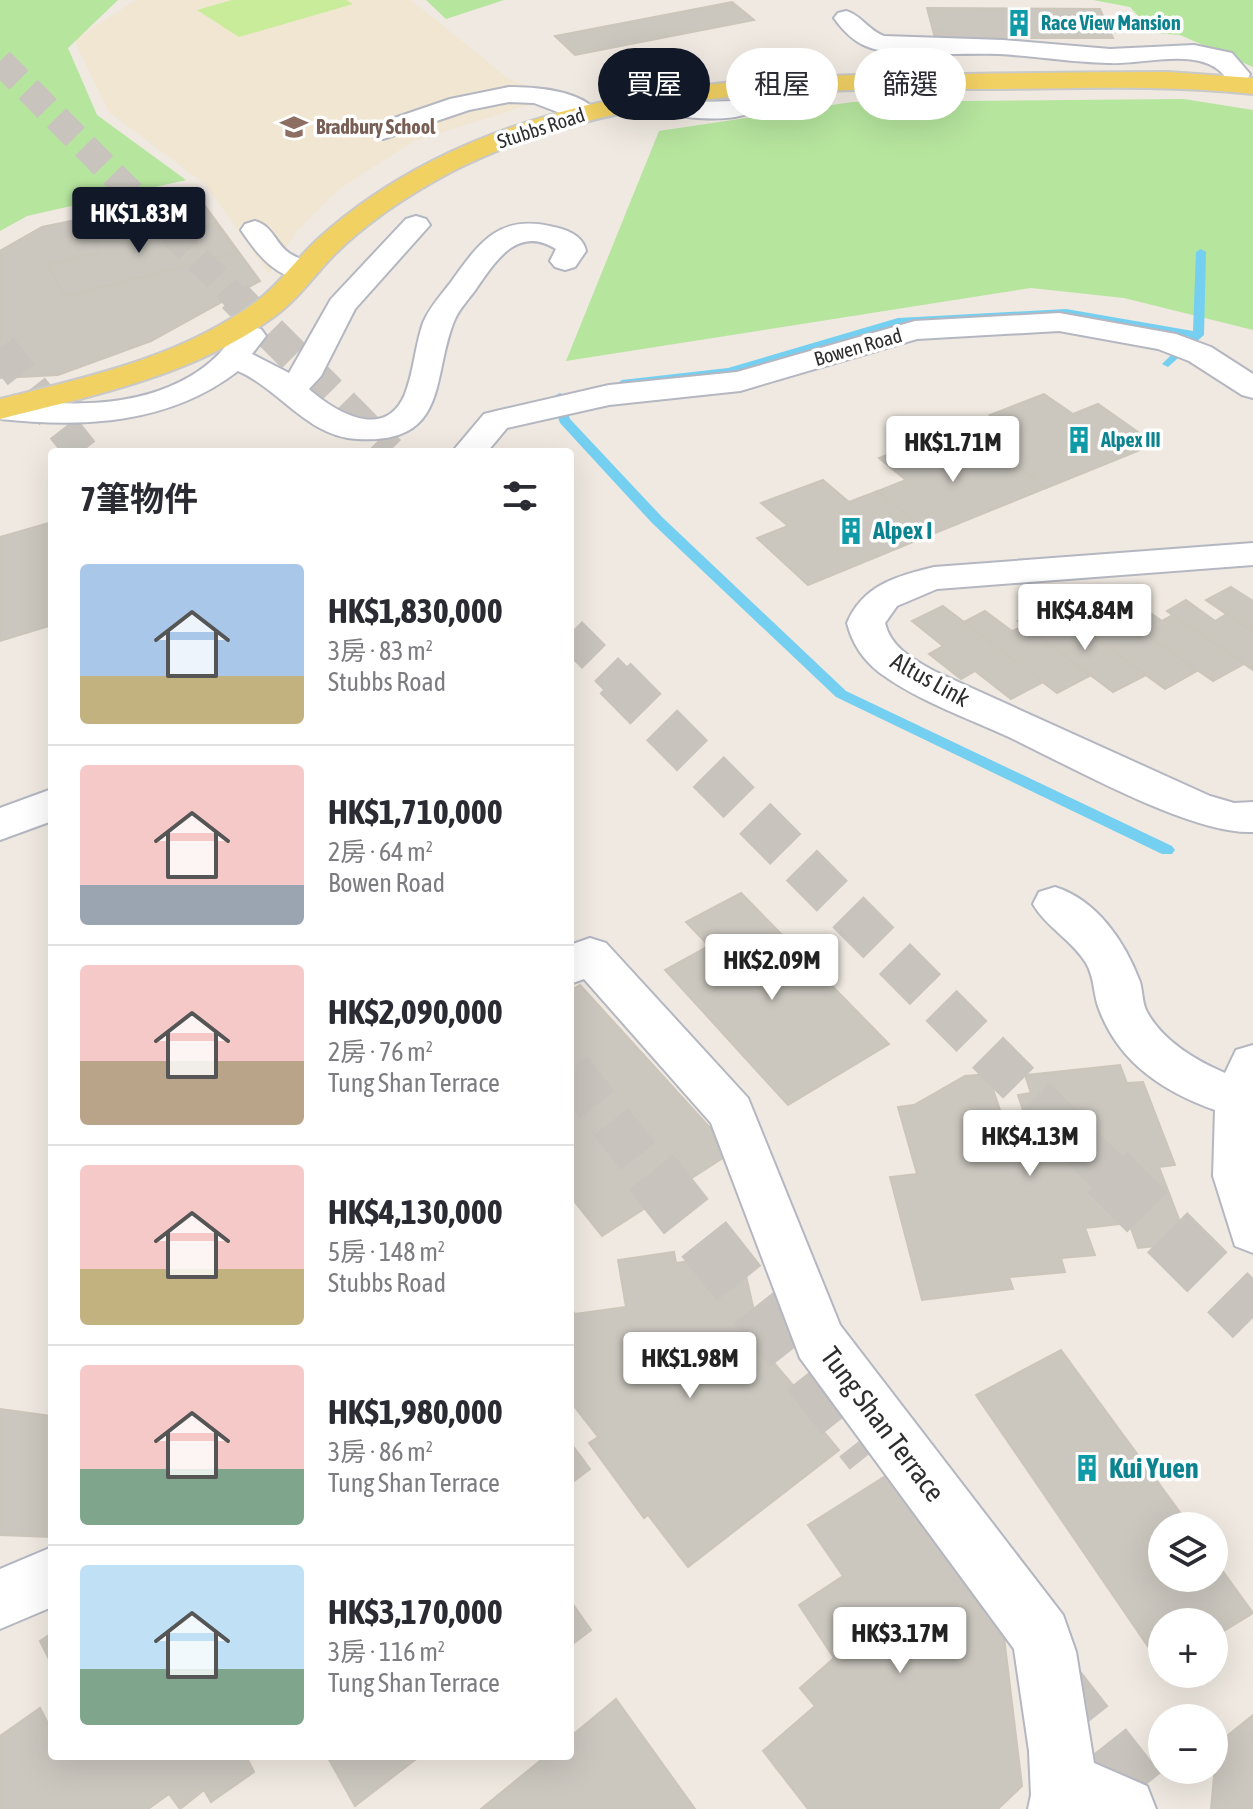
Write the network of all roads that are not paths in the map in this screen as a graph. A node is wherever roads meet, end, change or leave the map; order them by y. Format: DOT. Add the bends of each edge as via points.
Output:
graph roads {
  1 [pos="846,18"];
  2 [pos="1244,85"];
  3 [pos="585,113"];
  4 [pos="383,131"];
  5 [pos="416,225"];
  6 [pos="255,230"];
  7 [pos="565,261"];
  8 [pos="303,271"];
  9 [pos="266,310"];
  10 [pos="233,357"];
  11 [pos="1253,388"];
  12 [pos="289,389"];
  13 [pos="1,409"];
  14 [pos="472,448"];
  15 [pos="1253,554"];
  16 [pos="48,806"];
  17 [pos="1253,817"];
  18 [pos="0,825"];
  19 [pos="1055,904"];
  20 [pos="574,964"];
  21 [pos="1247,1081"];
  22 [pos="1253,1230"];
  23 [pos="48,1579"];
  24 [pos="0,1599"];
  25 [pos="1061,1807"];
  26 [pos="1124,1809"];
  1 -- 2 [label="street" via="864,37 895,44 1110,56 1204,53 1229,63"];
  2 -- 3 [label="main road, Stubbs Road" via="844,82 636,102"];
  3 -- 4 [label="street" via="566,101 518,91"];
  3 -- 8 [label="main road, Stubbs Road" via="490,145 410,184 328,244"];
  5 -- 12 [label="street" via="342,305 305,376"];
  6 -- 8 [label="street" via="278,259"];
  7 -- 12 [label="street" via="570,245 550,234 512,233 492,246 440,320 425,388 399,420 360,430 339,427"];
  8 -- 9 [label="main road, Stubbs Road"];
  9 -- 10 [label="street"];
  9 -- 13 [label="main road, Stubbs Road" via="162,364"];
  10 -- 12 [label="street"];
  10 -- 13 [label="street" via="176,396 130,410 96,414"];
  11 -- 14 [label="street, Bowen Road" via="1200,354 1165,341 1059,322 915,330 740,381 609,395 496,421"];
  15 -- 17 [label="street, Altus Link" via="934,578 876,603 866,623 874,646 920,680 1196,807 1234,818"];
  16 -- 18 [label="street"];
  19 -- 21 [label="street" via="1102,949 1122,1008 1154,1054 1191,1080"];
  20 -- 25 [label="street, Tung Shan Terrace" via="590,955 731,1112 819,1340 1042,1636 1054,1691"];
  21 -- 22 [label="street" via="1238,1176"];
  23 -- 24 [label="street"];
  25 -- 26 [label="street" via="1096,1795"];
}
